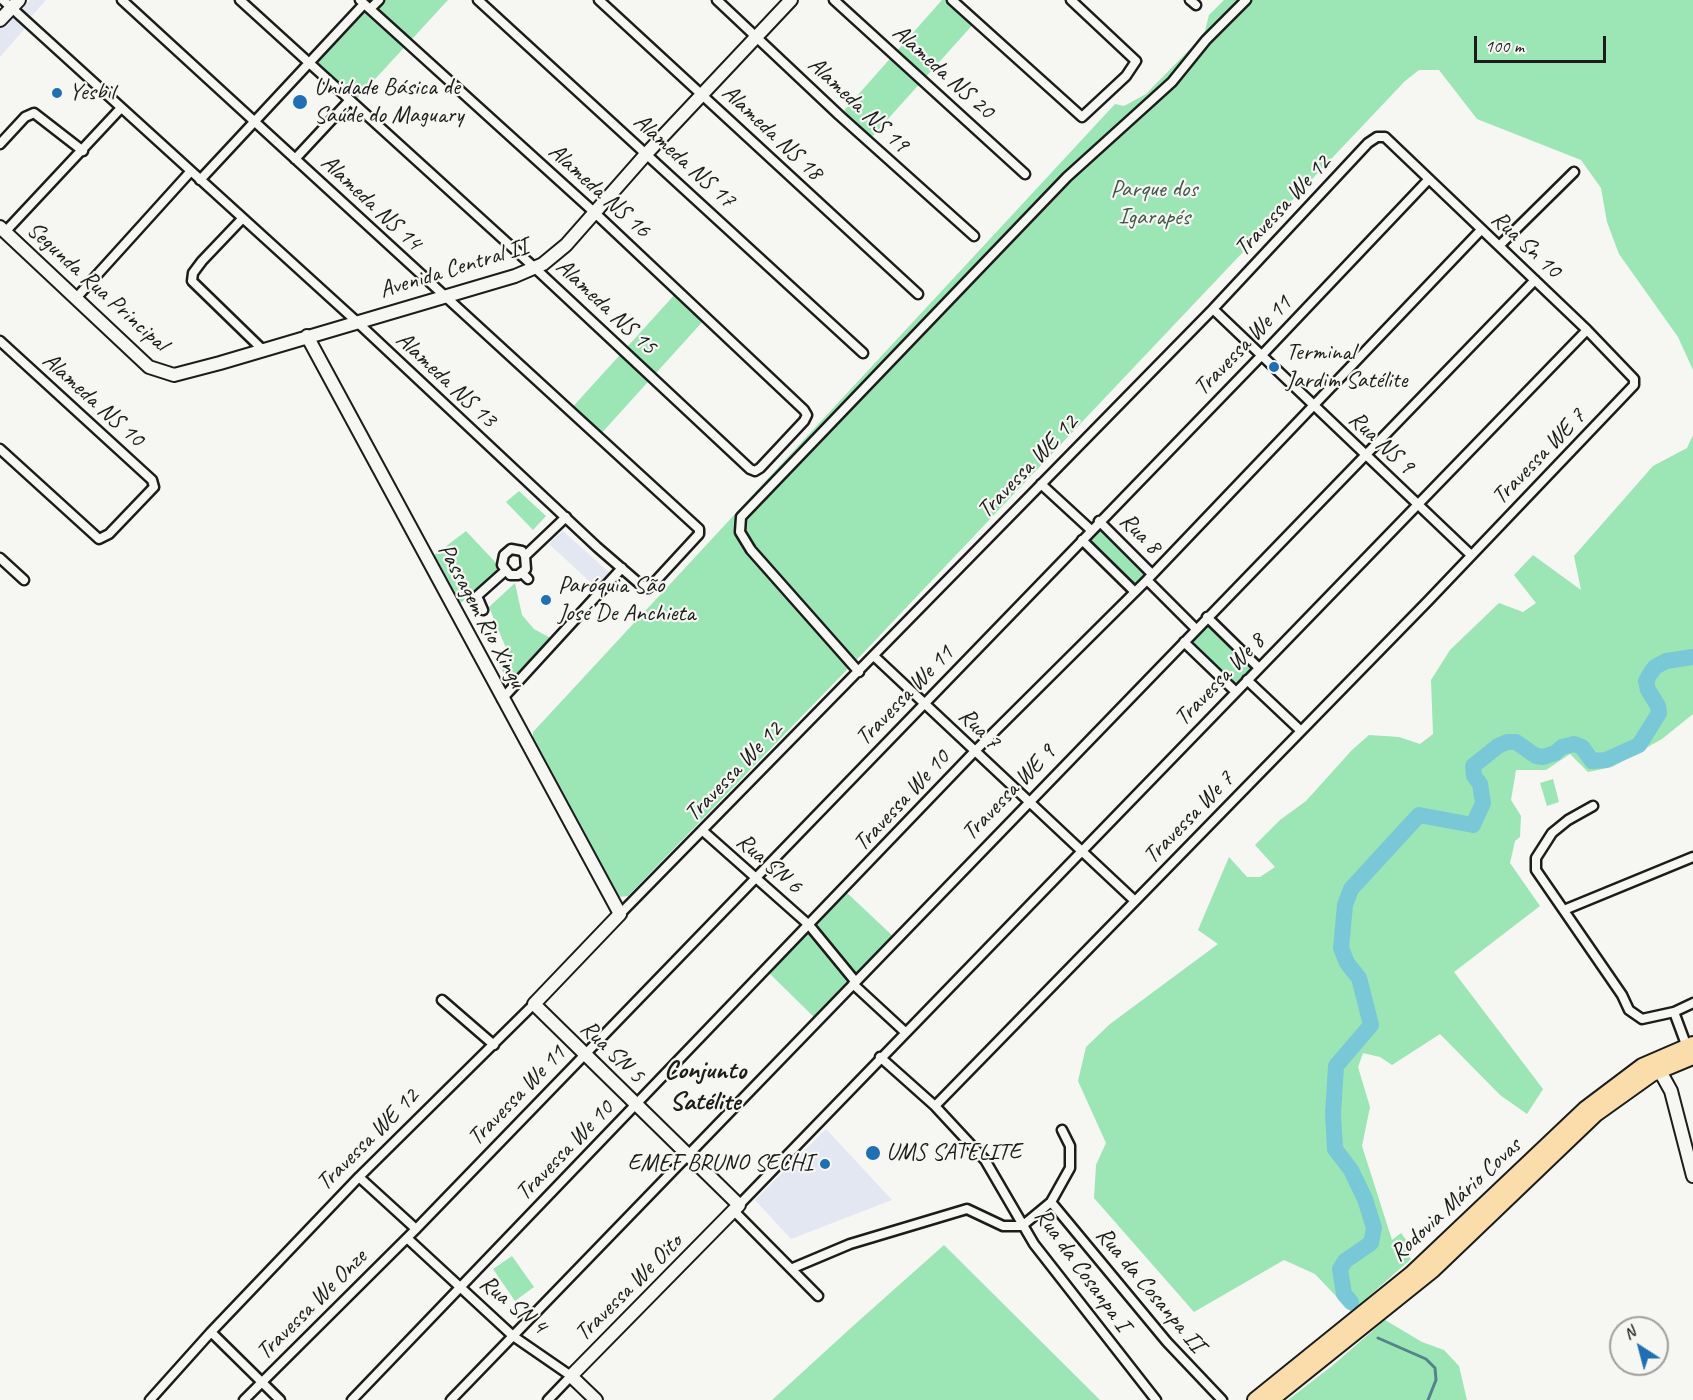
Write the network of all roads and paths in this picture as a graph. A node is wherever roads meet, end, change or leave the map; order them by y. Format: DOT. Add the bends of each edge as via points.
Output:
graph roads {
  1 [pos="122,0"];
  2 [pos="240,0"];
  3 [pos="379,0"];
  4 [pos="478,0"];
  5 [pos="599,0"];
  6 [pos="717,0"];
  7 [pos="791,0"];
  8 [pos="834,0"];
  9 [pos="952,0"];
  10 [pos="1071,0"];
  11 [pos="1246,0"];
  12 [pos="11,2"];
  13 [pos="364,4"];
  14 [pos="0,20"];
  15 [pos="756,35"];
  16 [pos="307,62"];
  17 [pos="702,94"];
  18 [pos="349,101"];
  19 [pos="121,108"];
  20 [pos="253,121"];
  21 [pos="1385,136"];
  22 [pos="0,144"];
  23 [pos="83,150"];
  24 [pos="647,153"];
  25 [pos="295,159"];
  26 [pos="190,171"];
  27 [pos="1574,172"];
  28 [pos="1025,174"];
  29 [pos="1429,179"];
  30 [pos="200,180"];
  31 [pos="594,212"];
  32 [pos="242,219"];
  33 [pos="3,230"];
  34 [pos="1481,230"];
  35 [pos="974,236"];
  36 [pos="1499,246"];
  37 [pos="536,268"];
  38 [pos="1535,280"];
  39 [pos="918,294"];
  40 [pos="444,296"];
  41 [pos="77,297"];
  42 [pos="1213,309"];
  43 [pos="356,321"];
  44 [pos="1587,330"];
  45 [pos="307,336"];
  46 [pos="0,341"];
  47 [pos="264,351"];
  48 [pos="863,352"];
  49 [pos="1262,356"];
  50 [pos="167,374"];
  51 [pos="1634,385"];
  52 [pos="1314,406"];
  53 [pos="807,415"];
  54 [pos="0,449"];
  55 [pos="1365,455"];
  56 [pos="1041,484"];
  57 [pos="1418,504"];
  58 [pos="566,518"];
  59 [pos="1099,521"];
  60 [pos="1091,530"];
  61 [pos="700,531"];
  62 [pos="1082,540"];
  63 [pos="1471,555"];
  64 [pos="525,556"];
  65 [pos="0,558"];
  66 [pos="622,568"];
  67 [pos="505,571"];
  68 [pos="1150,577"];
  69 [pos="24,580"];
  70 [pos="1135,592"];
  71 [pos="483,610"];
  72 [pos="1208,617"];
  73 [pos="1196,629"];
  74 [pos="1184,642"];
  75 [pos="875,657"];
  76 [pos="1259,668"];
  77 [pos="858,672"];
  78 [pos="1247,681"];
  79 [pos="1236,692"];
  80 [pos="502,699"];
  81 [pos="926,703"];
  82 [pos="1301,732"];
  83 [pos="974,752"];
  84 [pos="1028,802"];
  85 [pos="1593,806"];
  86 [pos="703,831"];
  87 [pos="1082,853"];
  88 [pos="1693,857"];
  89 [pos="754,879"];
  90 [pos="1135,901"];
  91 [pos="1564,910"];
  92 [pos="620,914"];
  93 [pos="809,925"];
  94 [pos="854,982"];
  95 [pos="442,1000"];
  96 [pos="1693,1003"];
  97 [pos="534,1004"];
  98 [pos="1674,1012"];
  99 [pos="905,1032"];
  100 [pos="494,1045"];
  101 [pos="1691,1049"];
  102 [pos="585,1055"];
  103 [pos="880,1057"];
  104 [pos="1657,1065"];
  105 [pos="636,1105"];
  106 [pos="935,1106"];
  107 [pos="1062,1130"];
  108 [pos="687,1154"];
  109 [pos="1693,1176"];
  110 [pos="359,1177"];
  111 [pos="1051,1202"];
  112 [pos="736,1208"];
  113 [pos="1022,1226"];
  114 [pos="416,1228"];
  115 [pos="407,1238"];
  116 [pos="793,1268"];
  117 [pos="460,1288"];
  118 [pos="818,1296"];
  119 [pos="211,1332"];
  120 [pos="513,1336"];
  121 [pos="571,1376"];
  122 [pos="261,1382"];
  123 [pos="150,1400"];
  124 [pos="244,1400"];
  125 [pos="280,1400"];
  126 [pos="352,1400"];
  127 [pos="451,1400"];
  128 [pos="548,1400"];
  129 [pos="596,1400"];
  130 [pos="1156,1400"];
  131 [pos="1222,1400"];
  132 [pos="1255,1400"];
  133 [pos="1271,1400"];
  1 -- 20 [label="street, Alameda NS 14"];
  2 -- 16 [label="street, Alameda NS 15"];
  3 -- 13 [label="street"];
  4 -- 24 [label="street, Alameda NS 17"];
  5 -- 17 [label="street, Alameda NS 18"];
  6 -- 15 [label="street, Alameda NS 19"];
  7 -- 15 [label="main road, Avenida Central II"];
  8 -- 28 [label="street, Alameda NS 20"];
  9 -- 10 [label="street" via="1080,117 1126,76 1136,61"];
  11 -- 77 [label="street" via="1206,39 1172,82 1067,177 741,517 740,532 751,550"];
  12 -- 14 [label="main road"];
  12 -- 19 [label="street, Alameda NS 13"];
  13 -- 16 [label="street"];
  13 -- 31 [label="street, Alameda NS 16"];
  15 -- 17 [label="main road, Avenida Central II"];
  15 -- 35 [label="street, Alameda NS 19"];
  16 -- 18 [label="street, Alameda NS 15"];
  16 -- 20 [label="street"];
  17 -- 24 [label="main road, Avenida Central II"];
  17 -- 39 [label="street, Alameda NS 18"];
  18 -- 25 [label="street"];
  18 -- 37 [label="street, Alameda NS 15"];
  19 -- 23 [label="street"];
  19 -- 26 [label="street, Alameda NS 13"];
  20 -- 25 [label="street, Alameda NS 14"];
  20 -- 30 [label="street"];
  21 -- 29 [label="street, Rua Sn 10"];
  21 -- 42 [label="street, Travessa We 12" via="1368,143"];
  22 -- 23 [label="street" via="25,117 34,113"];
  23 -- 33 [label="street"];
  24 -- 31 [label="main road, Avenida Central II"];
  24 -- 48 [label="street, Alameda NS 17"];
  25 -- 40 [label="street, Alameda NS 14"];
  26 -- 30 [label="street, Alameda NS 13"];
  26 -- 41 [label="street"];
  27 -- 36 [label="street"];
  29 -- 34 [label="street, Rua Sn 10"];
  29 -- 49 [label="street, Travessa We 11"];
  30 -- 32 [label="street, Alameda NS 13"];
  31 -- 37 [label="main road, Avenida Central II" via="553,257"];
  31 -- 53 [label="street, Alameda NS 16"];
  32 -- 43 [label="street, Alameda NS 13"];
  32 -- 47 [label="street" via="202,261 192,281"];
  33 -- 41 [label="main road, Segunda Rua Principal"];
  34 -- 36 [label="street, Rua Sn 10"];
  34 -- 52 [label="street, Travessa We 10"];
  36 -- 38 [label="street, Rua Sn 10"];
  37 -- 40 [label="main road, Avenida Central II"];
  37 -- 53 [label="street, Alameda NS 15" via="753,471"];
  38 -- 44 [label="street, Rua Sn 10"];
  38 -- 55 [label="street, Travessa WE 9"];
  40 -- 43 [label="main road, Avenida Central II"];
  40 -- 61 [label="street, Alameda NS 14"];
  41 -- 50 [label="main road, Segunda Rua Principal" via="149,367"];
  42 -- 49 [label="street, Rua NS 9"];
  42 -- 56 [label="street, Travessa WE 12"];
  43 -- 45 [label="main road, Avenida Central II"];
  43 -- 58 [label="street, Alameda NS 13"];
  44 -- 51 [label="street, Rua Sn 10" via="1634,379"];
  44 -- 57 [label="street, Travessa We 8"];
  45 -- 47 [label="main road, Avenida Central II"];
  45 -- 80 [label="main road, Passagem Rio Xingu"];
  46 -- 54 [label="street, Alameda NS 10" via="152,480 154,489 107,536 96,537"];
  47 -- 50 [label="main road, Avenida Central II"];
  49 -- 52 [label="street, Rua NS 9"];
  49 -- 59 [label="street, Travessa We 11"];
  51 -- 63 [label="street, Travessa WE 7"];
  52 -- 55 [label="street, Rua NS 9"];
  52 -- 68 [label="street, Travessa We 10"];
  55 -- 57 [label="street, Rua NS 9"];
  55 -- 72 [label="street, Travessa WE 9"];
  56 -- 60 [label="street, Rua 8"];
  56 -- 75 [label="street, Travessa WE 12"];
  57 -- 63 [label="street, Rua NS 9"];
  57 -- 76 [label="street, Travessa We 8"];
  58 -- 64 [label="street"];
  58 -- 66 [label="street, Alameda NS 13"];
  59 -- 60 [label="street, Travessa We 11"];
  59 -- 68 [label="street, Rua 8"];
  60 -- 62 [label="street, Travessa We 11"];
  61 -- 66 [label="street, Alameda NS 13" via="650,587 641,585"];
  62 -- 70 [label="street, Rua 8"];
  62 -- 81 [label="street, Travessa We 11"];
  63 -- 82 [label="street, Travessa We 7"];
  64 -- 67 [label="street" via="525,576"];
  64 -- 67 [label="street" via="511,549 502,560"];
  65 -- 69 [label="street"];
  66 -- 80 [label="street"];
  67 -- 71 [label="street" via="477,596"];
  68 -- 70 [label="street, Travessa We 10"];
  68 -- 73 [label="street, Rua 8"];
  70 -- 83 [label="street, Travessa We 10"];
  72 -- 73 [label="street, Travessa WE 9"];
  72 -- 76 [label="street"];
  73 -- 74 [label="street, Travessa WE 9"];
  74 -- 79 [label="street"];
  74 -- 84 [label="street, Travessa WE 9"];
  75 -- 77 [label="street, Travessa We 12"];
  75 -- 81 [label="street, Rua 7"];
  76 -- 78 [label="street, Travessa We 8"];
  77 -- 86 [label="street, Travessa We 12"];
  78 -- 79 [label="street, Travessa We 8"];
  78 -- 82 [label="street"];
  79 -- 87 [label="street, Travessa We 8"];
  80 -- 92 [label="main road, Passagem Rio Xingu"];
  81 -- 83 [label="street, Rua 7"];
  81 -- 89 [label="street, Travessa We 11"];
  82 -- 90 [label="street, Travessa We 7"];
  83 -- 84 [label="street, Rua 7"];
  83 -- 93 [label="street, Travessa We 10"];
  84 -- 87 [label="street, Rua 7"];
  84 -- 94 [label="street, Travessa WE 9"];
  85 -- 91 [label="street" via="1552,833 1536,858 1536,870"];
  86 -- 89 [label="street, Rua SN 6"];
  86 -- 92 [label="street, Travessa We 12"];
  87 -- 90 [label="street, Rua 7"];
  87 -- 99 [label="street, Travessa We 8"];
  88 -- 91 [label="street"];
  89 -- 93 [label="street, Rua SN 6"];
  89 -- 102 [label="street, Travessa We 11"];
  90 -- 106 [label="street, Travessa We 7"];
  91 -- 98 [label="street" via="1635,1016 1649,1019"];
  92 -- 97 [label="main road, Travessa WE 12"];
  93 -- 94 [label="street, Rua SN 6"];
  93 -- 105 [label="street, Travessa We 10"];
  94 -- 99 [label="street"];
  94 -- 108 [label="street, Travessa WE 9"];
  95 -- 100 [label="street"];
  96 -- 98 [label="street"];
  97 -- 100 [label="street, Travessa WE 12"];
  97 -- 102 [label="main road, Rua SN 5"];
  98 -- 101 [label="street"];
  99 -- 103 [label="street, Travessa We 8"];
  100 -- 110 [label="street, Travessa WE 12"];
  101 -- 104 [label="main road, Rodovia Mário Covas"];
  102 -- 105 [label="main road, Rua SN 5"];
  102 -- 114 [label="street, Travessa We 11"];
  103 -- 106 [label="street, Rua da Cosanpa I"];
  103 -- 112 [label="street"];
  104 -- 109 [label="main road" via="1671,1091"];
  104 -- 132 [label="main road, Rodovia Mário Covas" via="1631,1073 1585,1109 1411,1274"];
  104 -- 133 [label="main road, Rodovia Mário Covas" via="1596,1114 1418,1283"];
  105 -- 108 [label="main road, Rua SN 5"];
  105 -- 117 [label="street, Travessa We 10"];
  106 -- 113 [label="street, Rua da Cosanpa I" via="985,1160"];
  107 -- 111 [label="street" via="1070,1146 1070,1168"];
  108 -- 112 [label="main road, Rua SN 5"];
  108 -- 120 [label="street, Travessa WE 9"];
  110 -- 114 [label="street"];
  110 -- 119 [label="street, Travessa WE 12"];
  111 -- 113 [label="street"];
  111 -- 131 [label="street, Rua da Cosanpa II" via="1167,1342"];
  112 -- 116 [label="street"];
  112 -- 121 [label="main road, Travessa We Oito"];
  113 -- 116 [label="street" via="997,1224 967,1209 850,1244"];
  113 -- 130 [label="street, Rua da Cosanpa I"];
  114 -- 115 [label="street, Travessa We 11"];
  115 -- 117 [label="street, Rua SN 4"];
  115 -- 122 [label="street, Travessa We Onze"];
  116 -- 118 [label="street"];
  117 -- 120 [label="street, Rua SN 4"];
  117 -- 126 [label="street, Travessa We 10"];
  119 -- 122 [label="street"];
  119 -- 123 [label="street, Travessa WE 12"];
  120 -- 121 [label="street, Rua SN 4"];
  120 -- 127 [label="street, Travessa WE 9"];
  121 -- 128 [label="street, Travessa We Oito"];
  121 -- 129 [label="main road, Rua SN 4"];
  122 -- 124 [label="street, Travessa We Onze"];
  122 -- 125 [label="street"];
}
